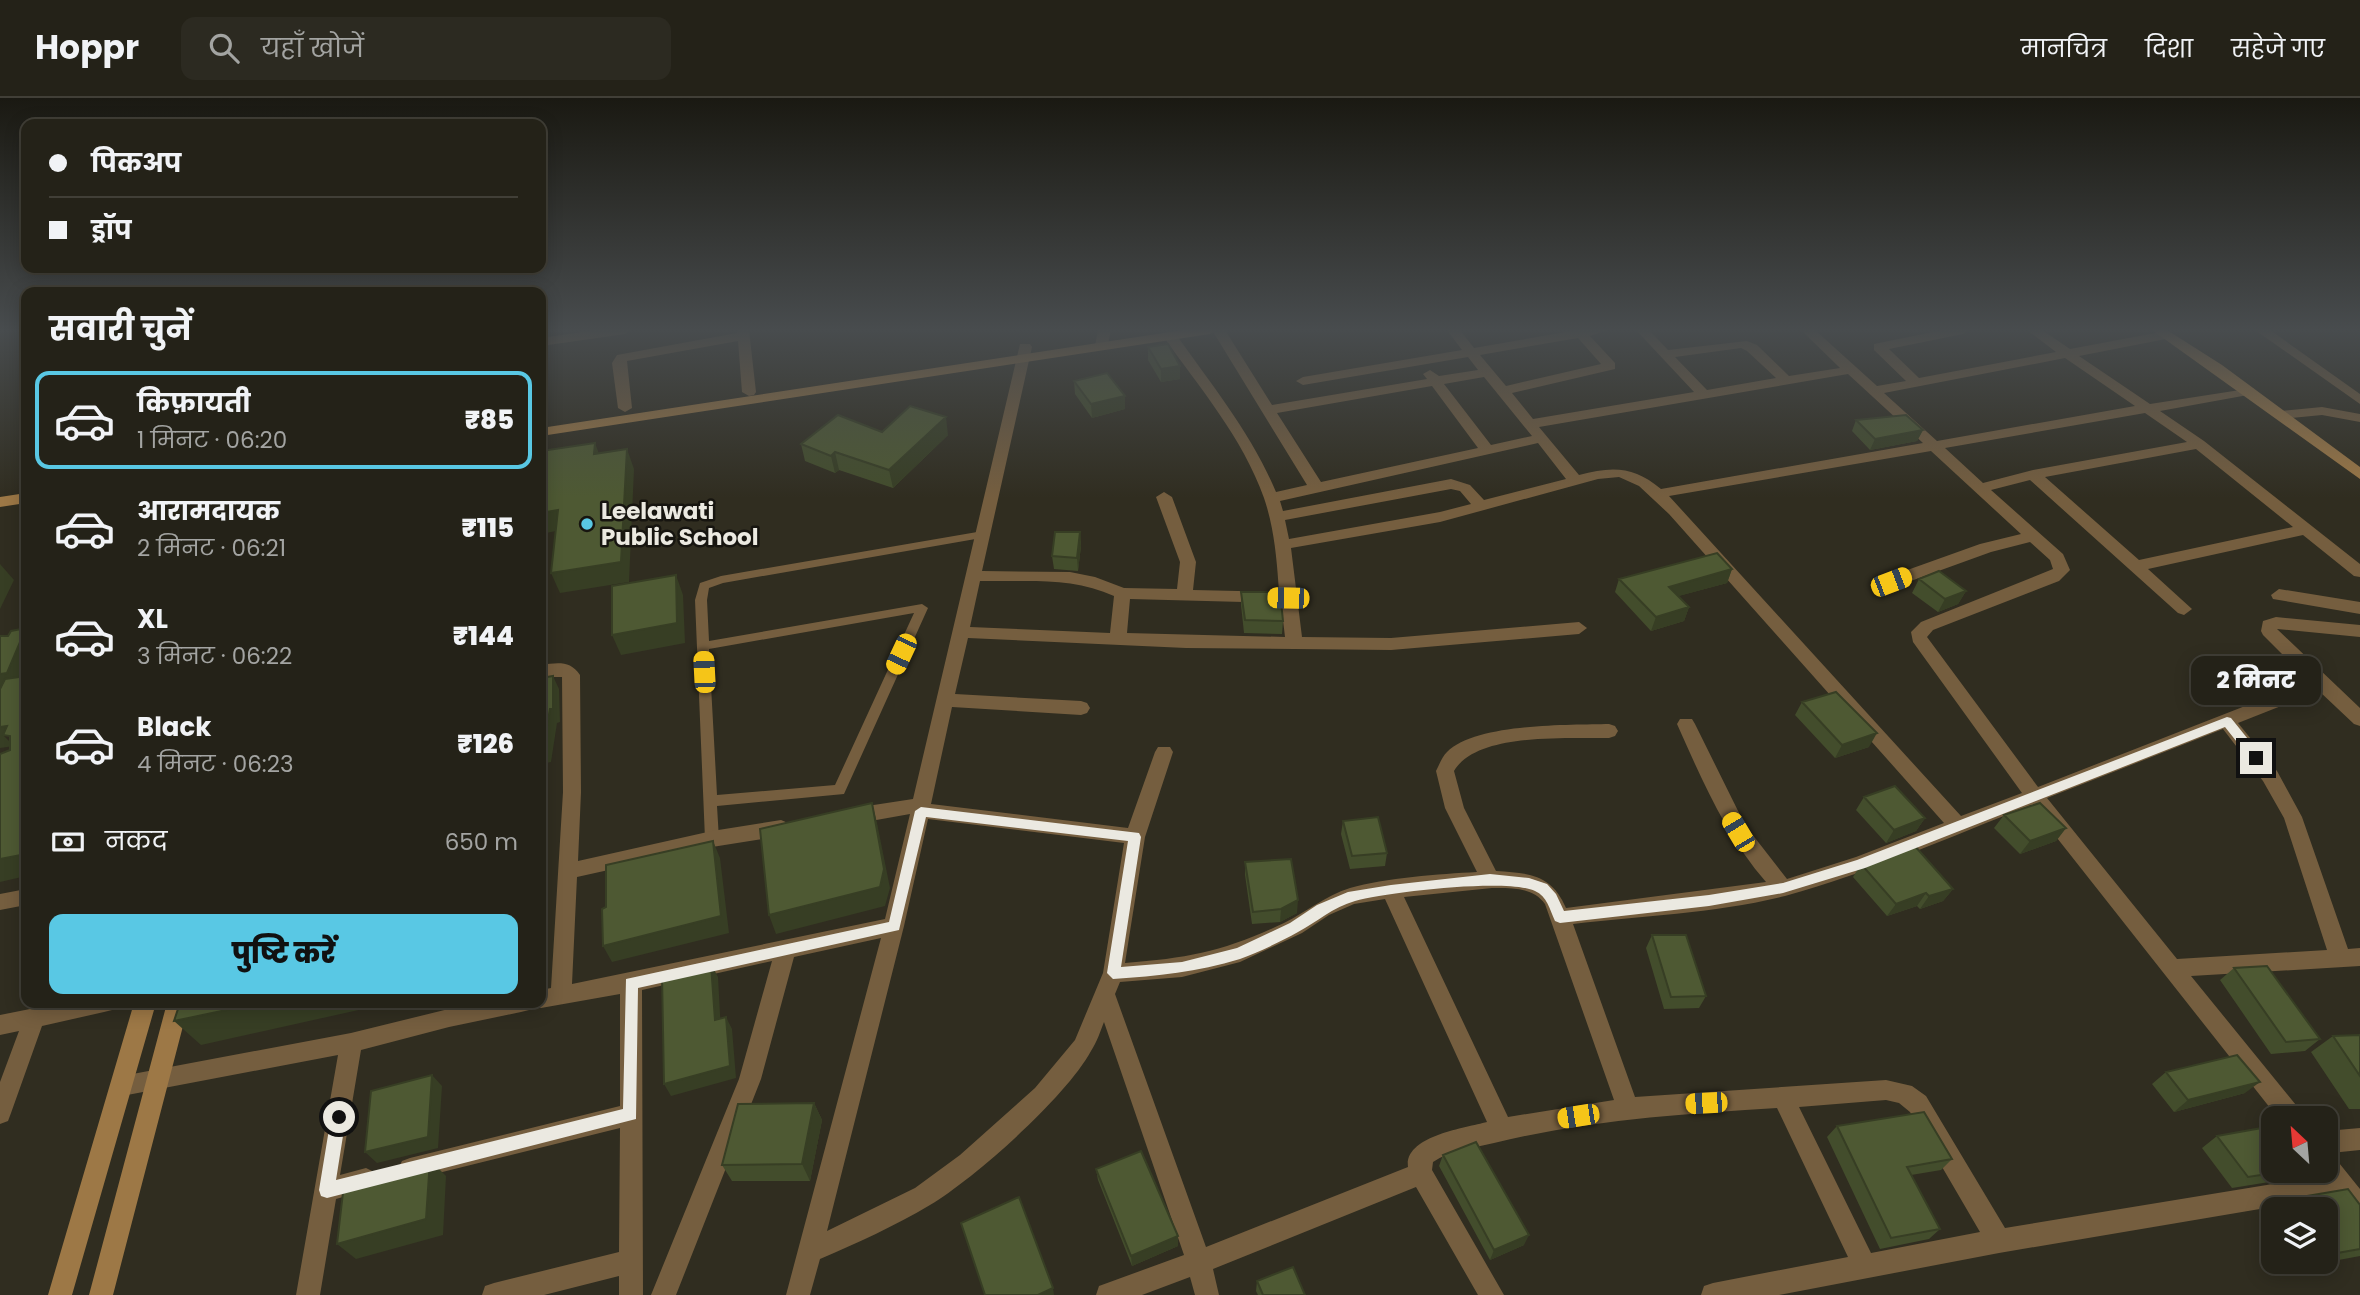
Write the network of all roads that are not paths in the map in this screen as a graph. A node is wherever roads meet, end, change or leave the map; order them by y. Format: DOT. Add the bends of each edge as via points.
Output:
graph roads {
  1 [pos="622,386"];
  2 [pos="748,386"];
  3 [pos="786,386"];
  4 [pos="823,386"];
  5 [pos="1017,386"];
  6 [pos="1203,386"];
  7 [pos="1254,386"];
  8 [pos="1406,386"];
  9 [pos="1438,386"];
  10 [pos="1499,386"];
  11 [pos="1527,386"];
  12 [pos="1696,386"];
  13 [pos="1758,386"];
  14 [pos="1867,386"];
  15 [pos="1901,386"];
  16 [pos="2114,386"];
  17 [pos="2240,386"];
  18 [pos="2340,386"];
  19 [pos="749,391"];
  20 [pos="1503,391"];
  21 [pos="1873,391"];
  22 [pos="2248,391"];
  23 [pos="1704,395"];
  24 [pos="2360,400"];
  25 [pos="625,408"];
  26 [pos="2147,408"];
  27 [pos="1269,410"];
  28 [pos="2281,415"];
  29 [pos="2360,418"];
  30 [pos="546,419"];
  31 [pos="1530,424"];
  32 [pos="546,431"];
  33 [pos="1541,438"];
  34 [pos="2199,444"];
  35 [pos="1932,445"];
  36 [pos="1486,448"];
  37 [pos="2360,474"];
  38 [pos="2033,475"];
  39 [pos="1576,481"];
  40 [pos="1316,487"];
  41 [pos="1980,488"];
  42 [pos="1656,494"];
  43 [pos="1164,498"];
  44 [pos="1271,498"];
  45 [pos="21,499"];
  46 [pos="0,502"];
  47 [pos="1482,507"];
  48 [pos="1275,517"];
  49 [pos="2306,529"];
  50 [pos="983,535"];
  51 [pos="2032,536"];
  52 [pos="1281,545"];
  53 [pos="2136,566"];
  54 [pos="2360,572"];
  55 [pos="974,576"];
  56 [pos="1891,582"];
  57 [pos="1122,593"];
  58 [pos="2278,595"];
  59 [pos="1184,596"];
  60 [pos="1288,598"];
  61 [pos="2360,608"];
  62 [pos="2184,609"];
  63 [pos="1579,628"];
  64 [pos="2360,631"];
  65 [pos="961,632"];
  66 [pos="1118,638"];
  67 [pos="1294,642"];
  68 [pos="703,646"];
  69 [pos="546,671"];
  70 [pos="2322,683"];
  71 [pos="946,699"];
  72 [pos="1081,708"];
  73 [pos="2360,719"];
  74 [pos="2227,721"];
  75 [pos="1686,724"];
  76 [pos="1609,731"];
  77 [pos="1164,752"];
  78 [pos="2035,797"];
  79 [pos="710,802"];
  80 [pos="922,808"];
  81 [pos="839,819"];
  82 [pos="801,825"];
  83 [pos="1958,826"];
  84 [pos="1135,837"];
  85 [pos="712,839"];
  86 [pos="569,872"];
  87 [pos="1490,879"];
  88 [pos="1783,888"];
  89 [pos="1391,890"];
  90 [pos="21,898"];
  91 [pos="0,902"];
  92 [pos="1560,917"];
  93 [pos="894,926"];
  94 [pos="785,951"];
  95 [pos="2350,957"];
  96 [pos="2170,968"];
  97 [pos="1113,973"];
  98 [pos="631,983"];
  99 [pos="1105,995"];
  100 [pos="551,997"];
  101 [pos="81,1008"];
  102 [pos="144,1008"];
  103 [pos="177,1008"];
  104 [pos="470,1008"];
  105 [pos="449,1010"];
  106 [pos="34,1018"];
  107 [pos="0,1025"];
  108 [pos="351,1043"];
  109 [pos="157,1080"];
  110 [pos="122,1086"];
  111 [pos="1784,1099"];
  112 [pos="2282,1106"];
  113 [pos="1628,1108"];
  114 [pos="0,1113"];
  115 [pos="631,1114"];
  116 [pos="1502,1129"];
  117 [pos="2360,1139"];
  118 [pos="2338,1141"];
  119 [pos="1421,1173"];
  120 [pos="2338,1178"];
  121 [pos="2342,1184"];
  122 [pos="327,1190"];
  123 [pos="2360,1209"];
  124 [pos="1999,1241"];
  125 [pos="810,1251"];
  126 [pos="631,1261"];
  127 [pos="1199,1262"];
  128 [pos="1865,1267"];
  129 [pos="60,1295"];
  130 [pos="101,1295"];
  131 [pos="308,1295"];
  132 [pos="494,1295"];
  133 [pos="631,1295"];
  134 [pos="663,1295"];
  135 [pos="798,1295"];
  136 [pos="1108,1295"];
  137 [pos="1207,1295"];
  138 [pos="1492,1295"];
  139 [pos="1713,1295"];
  1 -- 25 [label="street"];
  2 -- 19 [label="street"];
  3 -- 19 [label="street"];
  4 -- 32 [label="street"];
  5 -- 50 [label="street"];
  6 -- 44 [label="street" via="1257,466"];
  7 -- 27 [label="street"];
  8 -- 27 [label="street"];
  9 -- 36 [label="street"];
  10 -- 20 [label="street"];
  11 -- 20 [label="street"];
  12 -- 23 [label="street"];
  13 -- 23 [label="street"];
  14 -- 21 [label="street"];
  15 -- 21 [label="street"];
  16 -- 26 [label="street"];
  17 -- 22 [label="street"];
  18 -- 24 [label="street"];
  19 -- 25 [label="street"];
  20 -- 31 [label="street"];
  21 -- 35 [label="street"];
  22 -- 26 [label="street"];
  22 -- 28 [label="street"];
  23 -- 31 [label="street"];
  25 -- 30 [label="street"];
  26 -- 34 [label="street"];
  26 -- 35 [label="street"];
  27 -- 40 [label="street"];
  28 -- 29 [label="street" via="2322,411"];
  28 -- 37 [label="street"];
  31 -- 33 [label="street"];
  33 -- 36 [label="street"];
  33 -- 39 [label="street"];
  34 -- 38 [label="street"];
  34 -- 49 [label="street"];
  35 -- 41 [label="street"];
  35 -- 42 [label="street"];
  36 -- 40 [label="street"];
  38 -- 41 [label="street"];
  38 -- 53 [label="street"];
  39 -- 42 [label="street" via="1625,473"];
  39 -- 47 [label="street"];
  40 -- 44 [label="street"];
  41 -- 51 [label="street"];
  42 -- 83 [label="street"];
  43 -- 59 [label="street" via="1188,562"];
  44 -- 48 [label="street"];
  45 -- 46 [label="street"];
  47 -- 48 [label="street" via="1465,488 1451,484"];
  47 -- 52 [label="street"];
  48 -- 52 [label="street"];
  49 -- 53 [label="street"];
  49 -- 54 [label="street"];
  50 -- 55 [label="street"];
  50 -- 68 [label="lane" via="708,583 701,593"];
  51 -- 56 [label="street"];
  51 -- 78 [label="street" via="2057,558 2062,570 1927,626 1919,638"];
  52 -- 60 [label="street"];
  53 -- 62 [label="street"];
  55 -- 57 [label="street" via="1083,579"];
  55 -- 65 [label="street"];
  57 -- 59 [label="street"];
  57 -- 66 [label="street"];
  58 -- 61 [label="street"];
  59 -- 60 [label="street"];
  60 -- 67 [label="street"];
  63 -- 67 [label="street" via="1391,644"];
  64 -- 70 [label="street" via="2269,625 2269,631"];
  65 -- 66 [label="street"];
  65 -- 71 [label="street"];
  66 -- 67 [label="street"];
  68 -- 79 [label="lane"];
  68 -- 79 [label="lane" via="922,608 839,790"];
  69 -- 86 [label="street" via="563,669 571,675"];
  70 -- 73 [label="street"];
  70 -- 74 [label="street"];
  71 -- 72 [label="street"];
  71 -- 80 [label="street"];
  74 -- 78 [label="street"];
  74 -- 95 [label="street" via="2270,776 2293,817"];
  75 -- 88 [label="street" via="1728,815 1749,850"];
  76 -- 87 [label="street" via="1501,737 1456,753 1445,771 1448,792"];
  77 -- 84 [label="street"];
  78 -- 83 [label="street"];
  78 -- 96 [label="street"];
  79 -- 85 [label="lane"];
  80 -- 81 [label="street"];
  80 -- 84 [label="street"];
  80 -- 93 [label="street"];
  82 -- 85 [label="street"];
  83 -- 88 [label="street"];
  84 -- 97 [label="street"];
  85 -- 86 [label="street"];
  86 -- 100 [label="street"];
  87 -- 89 [label="street"];
  87 -- 92 [label="street" via="1543,888"];
  88 -- 92 [label="street"];
  89 -- 97 [label="street" via="1352,896 1240,953 1182,968"];
  89 -- 116 [label="street"];
  90 -- 91 [label="street"];
  92 -- 113 [label="street"];
  93 -- 94 [label="street"];
  93 -- 125 [label="street"];
  94 -- 98 [label="street"];
  94 -- 134 [label="street" via="750,1079"];
  95 -- 96 [label="street"];
  96 -- 112 [label="street"];
  97 -- 99 [label="street"];
  98 -- 100 [label="street"];
  98 -- 115 [label="street"];
  99 -- 125 [label="street" via="1083,1046 1043,1095 968,1163 923,1196"];
  99 -- 127 [label="street"];
  101 -- 106 [label="street"];
  102 -- 110 [label="street"];
  103 -- 109 [label="street"];
  104 -- 105 [label="street"];
  105 -- 108 [label="street"];
  106 -- 107 [label="street"];
  106 -- 114 [label="street"];
  108 -- 109 [label="street"];
  108 -- 122 [label="street"];
  109 -- 110 [label="street"];
  109 -- 130 [label="street"];
  110 -- 129 [label="street"];
  111 -- 113 [label="street"];
  111 -- 124 [label="street" via="1886,1090 1904,1093 1918,1104"];
  111 -- 128 [label="street"];
  113 -- 116 [label="street"];
  115 -- 122 [label="street"];
  115 -- 126 [label="street"];
  116 -- 119 [label="street" via="1429,1149 1419,1159"];
  117 -- 118 [label="street"];
  119 -- 127 [label="street"];
  119 -- 138 [label="street"];
  120 -- 121 [label="street"];
  121 -- 123 [label="street"];
  121 -- 124 [label="street"];
  122 -- 131 [label="street"];
  124 -- 128 [label="street"];
  125 -- 135 [label="street"];
  126 -- 132 [label="street"];
  126 -- 133 [label="street"];
  127 -- 136 [label="street"];
  127 -- 137 [label="street"];
  128 -- 139 [label="street"];
}
